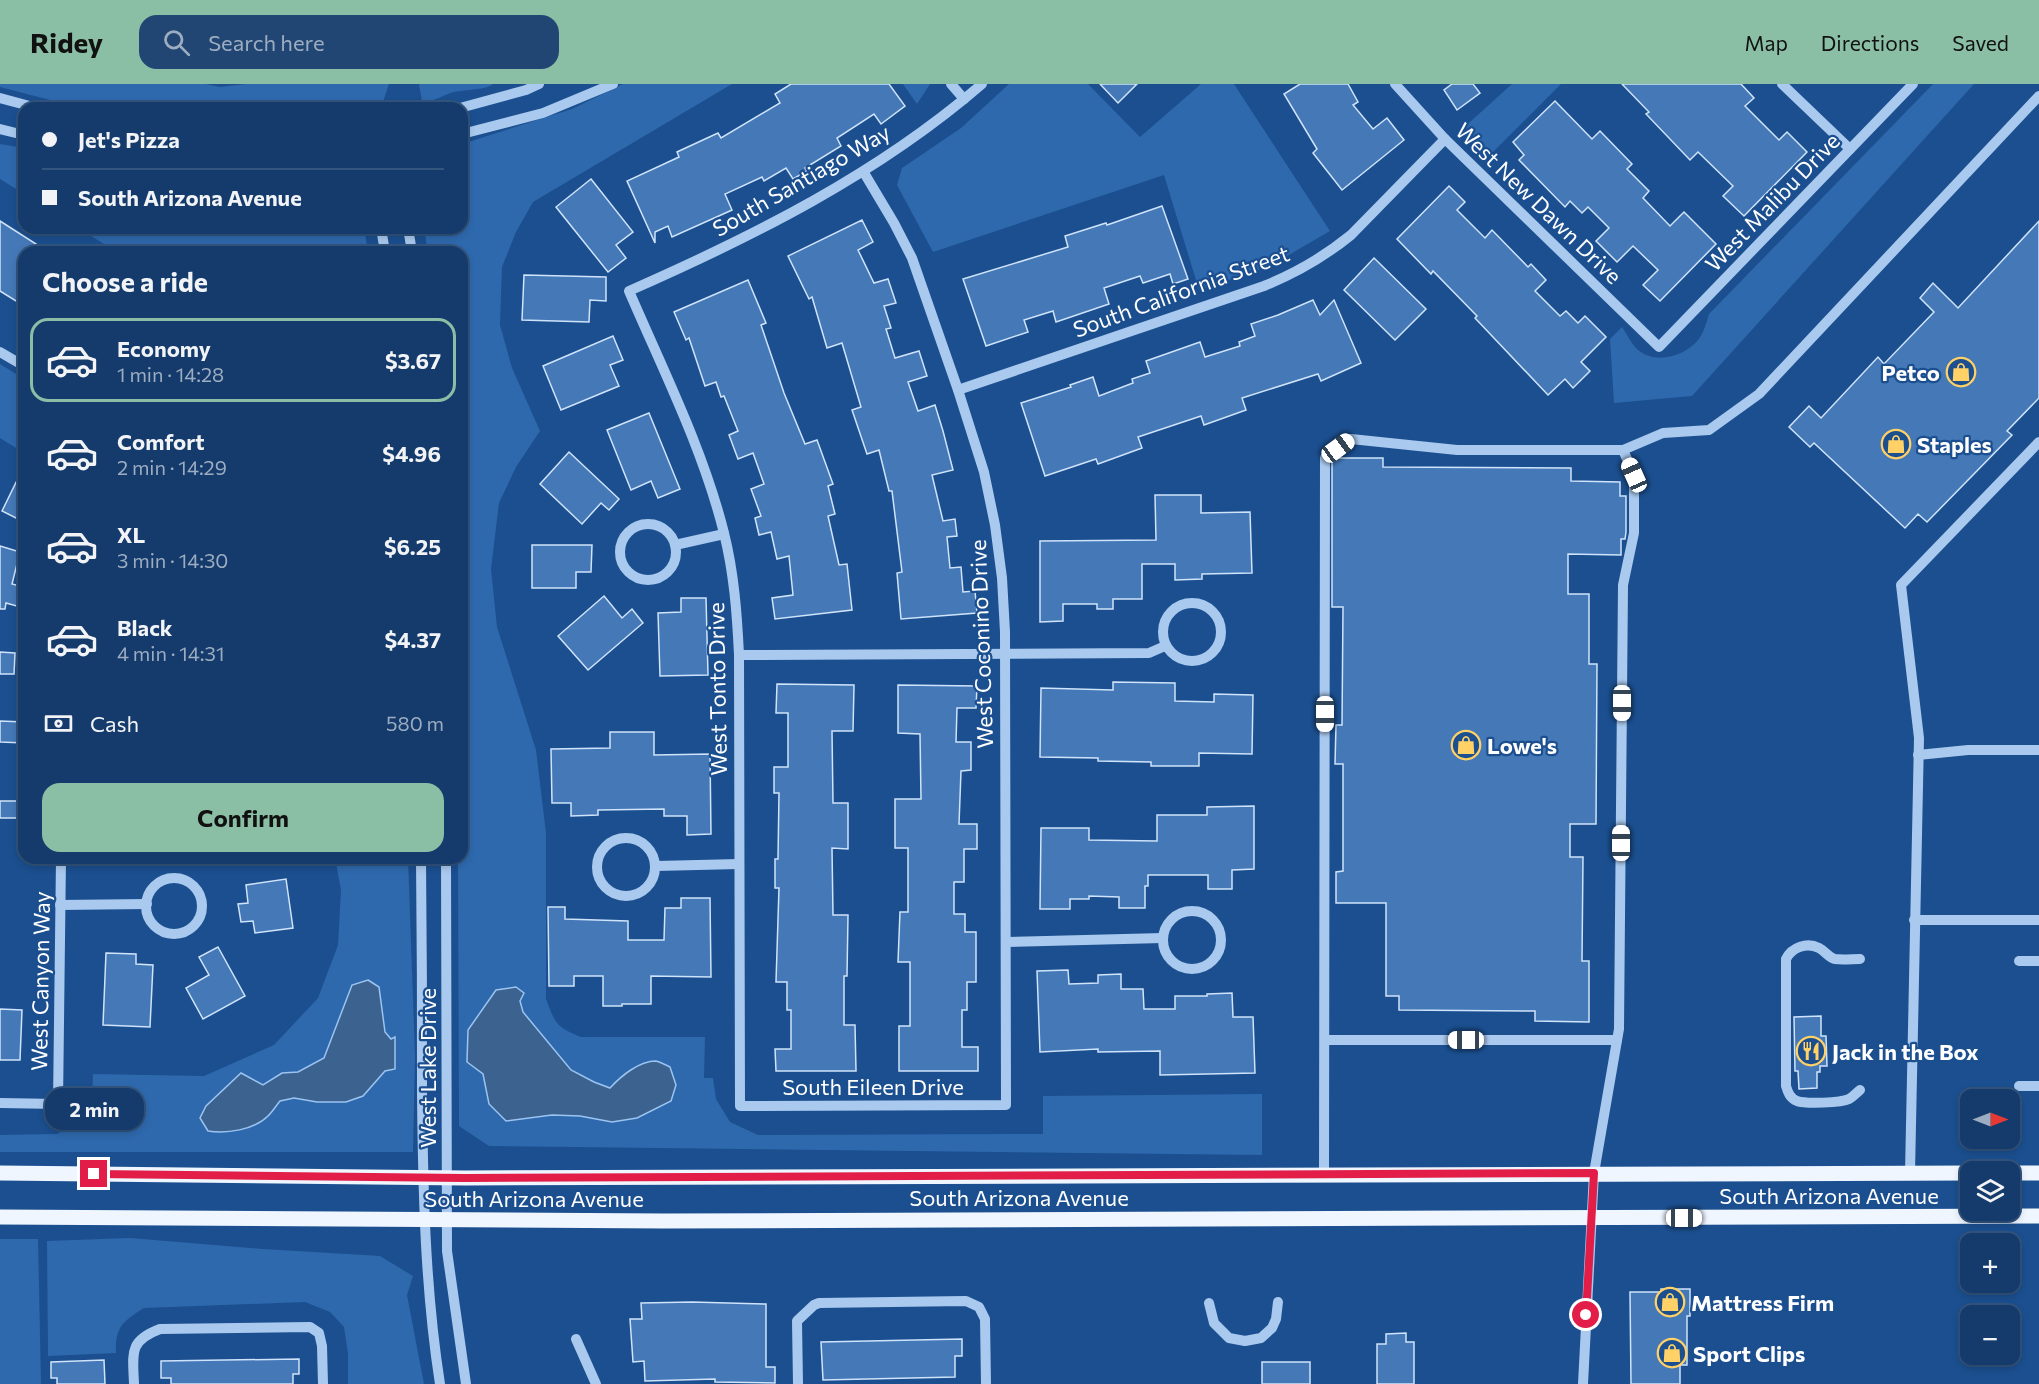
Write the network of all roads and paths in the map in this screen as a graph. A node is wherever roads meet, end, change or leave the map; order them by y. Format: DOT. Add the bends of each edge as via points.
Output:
graph roads {
  1 [pos="539,84"];
  2 [pos="613,84"];
  3 [pos="951,84"];
  4 [pos="982,84"];
  5 [pos="1395,84"];
  6 [pos="1782,84"];
  7 [pos="1913,84"];
  8 [pos="2039,96"];
  9 [pos="0,98"];
  10 [pos="964,99"];
  11 [pos="18,103"];
  12 [pos="468,106"];
  13 [pos="0,129"];
  14 [pos="468,132"];
  15 [pos="18,134"];
  16 [pos="1444,139"];
  17 [pos="1850,150"];
  18 [pos="863,171"];
  19 [pos="630,291"];
  20 [pos="1659,347"];
  21 [pos="0,352"];
  22 [pos="18,362"];
  23 [pos="958,390"];
  24 [pos="2039,442"];
  25 [pos="1623,450"];
  26 [pos="724,534"];
  27 [pos="675,545"];
  28 [pos="1165,646"];
  29 [pos="739,654"];
  30 [pos="1005,654"];
  31 [pos="2039,750"];
  32 [pos="1918,755"];
  33 [pos="61,864"];
  34 [pos="421,864"];
  35 [pos="446,864"];
  36 [pos="739,864"];
  37 [pos="656,866"];
  38 [pos="147,904"];
  39 [pos="60,905"];
  40 [pos="1914,920"];
  41 [pos="2039,920"];
  42 [pos="1163,939"];
  43 [pos="1005,942"];
  44 [pos="1860,959"];
  45 [pos="2019,960"];
  46 [pos="2039,960"];
  47 [pos="1617,1040"];
  48 [pos="1325,1041"];
  49 [pos="2019,1086"];
  50 [pos="2039,1086"];
  51 [pos="1860,1090"];
  52 [pos="0,1103"];
  53 [pos="1006,1105"];
  54 [pos="740,1106"];
  55 [pos="0,1173"];
  56 [pos="1594,1173"];
  57 [pos="1910,1173"];
  58 [pos="1960,1173"];
  59 [pos="2020,1173"];
  60 [pos="2039,1173"];
  61 [pos="1324,1174"];
  62 [pos="423,1177"];
  63 [pos="447,1177"];
  64 [pos="0,1216"];
  65 [pos="2039,1216"];
  66 [pos="1591,1219"];
  67 [pos="425,1220"];
  68 [pos="447,1220"];
  69 [pos="1278,1302"];
  70 [pos="1209,1303"];
  71 [pos="576,1339"];
  72 [pos="134,1384"];
  73 [pos="323,1384"];
  74 [pos="440,1384"];
  75 [pos="466,1384"];
  76 [pos="596,1384"];
  77 [pos="798,1384"];
  78 [pos="986,1384"];
  79 [pos="1583,1384"];
  1 -- 12 [label="street"];
  2 -- 14 [label="street" via="543,113"];
  3 -- 10 [label="street"];
  4 -- 10 [label="street, South Santiago Way"];
  5 -- 16 [label="street, West New Dawn Drive"];
  6 -- 17 [label="street"];
  7 -- 17 [label="street, West Malibu Drive"];
  8 -- 25 [label="street" via="1759,394 1709,430 1663,434"];
  9 -- 11 [label="street"];
  10 -- 18 [label="street, South Santiago Way"];
  13 -- 15 [label="street"];
  16 -- 20 [label="street, West New Dawn Drive"];
  16 -- 23 [label="street, South California Street" via="1351,235 1301,270"];
  17 -- 20 [label="street, West Malibu Drive"];
  18 -- 19 [label="street, South Santiago Way" via="788,216"];
  18 -- 23 [label="street, West Coconino Drive" via="912,258"];
  19 -- 26 [label="street, West Tonto Drive" via="698,453"];
  21 -- 22 [label="street"];
  23 -- 30 [label="street, West Coconino Drive" via="984,472 995,525"];
  24 -- 32 [label="street" via="1901,585"];
  25 -- 47 [label="street" via="1634,475 1634,533 1623,585"];
  25 -- 48 [label="street" via="1457,450 1351,439 1325,458"];
  26 -- 27 [label="street"];
  26 -- 29 [label="street, West Tonto Drive" via="735,594"];
  27 -- 27 [label="street" via="664,528 648,523 630,529 620,546 620,555 628,573 646,580 656,579 671,567"];
  28 -- 28 [label="street" via="1180,660 1200,661 1216,648 1220,622 1209,608 1191,602 1183,604 1174,608 1163,625"];
  28 -- 30 [label="street" via="1149,653"];
  29 -- 30 [label="street"];
  29 -- 36 [label="street, West Tonto Drive"];
  30 -- 43 [label="street, West Coconino Drive"];
  31 -- 32 [label="street"];
  32 -- 40 [label="street"];
  33 -- 39 [label="street, West Canyon Way"];
  34 -- 62 [label="street, West Lake Drive"];
  35 -- 63 [label="street, West Lake Drive"];
  36 -- 37 [label="street"];
  36 -- 54 [label="street, West Tonto Drive"];
  37 -- 37 [label="street" via="650,849 626,837 608,844 597,861 600,881 606,889 624,897 644,891"];
  38 -- 38 [label="street" via="149,919 155,926 173,934 191,928 203,905 191,882 174,877 157,883"];
  38 -- 39 [label="street"];
  39 -- 52 [label="street, West Canyon Way" via="58,1104"];
  40 -- 41 [label="street"];
  40 -- 57 [label="street"];
  42 -- 42 [label="street" via="1168,957 1192,970 1217,957 1222,939 1210,915 1192,910 1175,915"];
  42 -- 43 [label="street"];
  43 -- 53 [label="street, West Coconino Drive"];
  44 -- 51 [label="street" via="1833,959 1818,947 1809,946 1795,947 1786,959 1789,1095 1804,1102 1842,1101"];
  45 -- 46 [label="street"];
  47 -- 48 [label="street"];
  47 -- 56 [label="street"];
  48 -- 61 [label="street"];
  49 -- 50 [label="street"];
  53 -- 54 [label="street, South Eileen Drive"];
  55 -- 62 [label="main road, South Arizona Avenue"];
  56 -- 57 [label="main road, South Arizona Avenue"];
  56 -- 61 [label="main road, South Arizona Avenue"];
  56 -- 66 [label="street"];
  57 -- 58 [label="main road, South Arizona Avenue"];
  59 -- 60 [label="main road"];
  61 -- 63 [label="main road, South Arizona Avenue"];
  62 -- 63 [label="main road, South Arizona Avenue"];
  62 -- 67 [label="street, West Lake Drive"];
  63 -- 68 [label="street, West Lake Drive"];
  64 -- 67 [label="main road, South Arizona Avenue"];
  65 -- 66 [label="main road, South Arizona Avenue"];
  66 -- 68 [label="main road, South Arizona Avenue"];
  66 -- 79 [label="street"];
  67 -- 68 [label="main road, South Arizona Avenue"];
  67 -- 74 [label="street, West Lake Drive" via="425,1254"];
  68 -- 75 [label="street, West Lake Drive" via="447,1251"];
  69 -- 70 [label="street" via="1272,1328 1261,1338 1245,1341 1229,1338 1214,1323"];
  71 -- 76 [label="street"];
  72 -- 73 [label="street" via="133,1351 144,1335 160,1329 310,1327 319,1333"];
  77 -- 78 [label="street" via="797,1321 814,1305 966,1301 979,1307 985,1319"];
}
